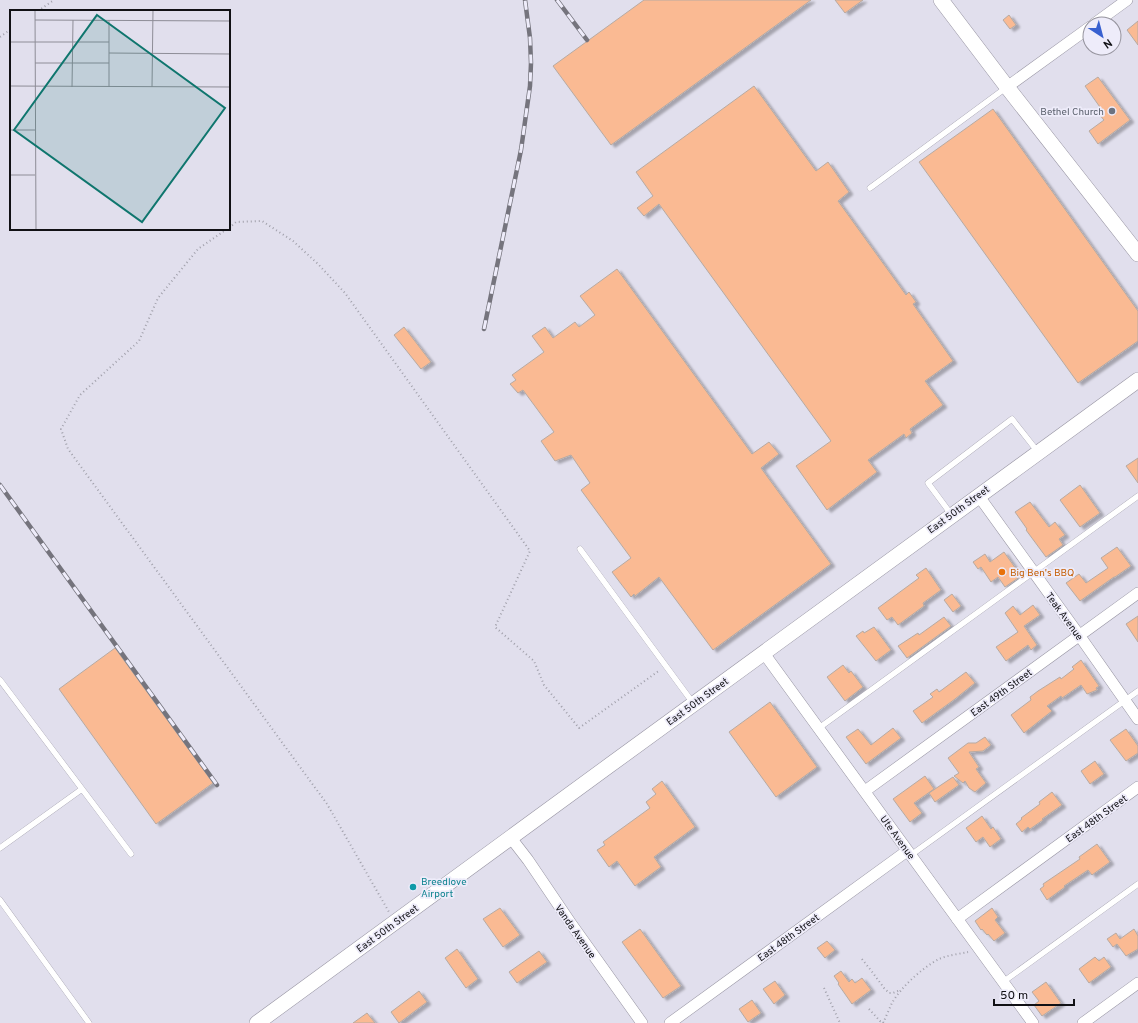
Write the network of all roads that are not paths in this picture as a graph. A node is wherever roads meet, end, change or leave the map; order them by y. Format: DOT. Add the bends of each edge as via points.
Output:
graph roads {
  1 [pos="941,0"];
  2 [pos="1128,0"];
  3 [pos="1105,16"];
  4 [pos="1082,33"];
  5 [pos="1007,87"];
  6 [pos="870,188"];
  7 [pos="1138,254"];
  8 [pos="1138,380"];
  9 [pos="1038,452"];
  10 [pos="978,495"];
  11 [pos="1138,496"];
  12 [pos="952,514"];
  13 [pos="580,549"];
  14 [pos="1034,572"];
  15 [pos="1138,593"];
  16 [pos="1080,636"];
  17 [pos="763,652"];
  18 [pos="0,680"];
  19 [pos="1138,691"];
  20 [pos="1125,701"];
  21 [pos="693,703"];
  22 [pos="1138,719"];
  23 [pos="819,728"];
  24 [pos="1138,787"];
  25 [pos="82,789"];
  26 [pos="865,791"];
  27 [pos="511,838"];
  28 [pos="0,848"];
  29 [pos="909,853"];
  30 [pos="131,854"];
  31 [pos="1138,884"];
  32 [pos="0,900"];
  33 [pos="957,919"];
  34 [pos="1003,982"];
  35 [pos="1138,983"];
  36 [pos="89,1023"];
  37 [pos="257,1023"];
  38 [pos="642,1023"];
  39 [pos="670,1023"];
  40 [pos="1033,1023"];
  41 [pos="1083,1023"];
  1 -- 5 [label="main road"];
  2 -- 3 [label="street"];
  4 -- 5 [label="street"];
  5 -- 6 [label="lane"];
  5 -- 7 [label="main road"];
  8 -- 9 [label="main road, East 50th Street"];
  9 -- 10 [label="main road, East 50th Street"];
  9 -- 12 [label="lane" via="1012,419 928,483"];
  10 -- 12 [label="main road, East 50th Street"];
  10 -- 14 [label="street, Teak Avenue"];
  11 -- 14 [label="lane"];
  12 -- 17 [label="main road, East 50th Street"];
  13 -- 21 [label="lane"];
  14 -- 16 [label="street, Teak Avenue"];
  14 -- 23 [label="lane"];
  15 -- 16 [label="street, East 49th Street"];
  16 -- 20 [label="street, Teak Avenue"];
  16 -- 26 [label="street, East 49th Street"];
  17 -- 21 [label="main road, East 50th Street"];
  17 -- 23 [label="street, Ute Avenue"];
  18 -- 25 [label="lane"];
  19 -- 20 [label="lane"];
  20 -- 22 [label="street, Teak Avenue"];
  20 -- 29 [label="lane"];
  21 -- 27 [label="main road, East 50th Street"];
  23 -- 26 [label="street, Ute Avenue"];
  24 -- 33 [label="street, East 48th Street"];
  25 -- 28 [label="lane"];
  25 -- 30 [label="lane"];
  26 -- 29 [label="street, Ute Avenue"];
  27 -- 37 [label="main road, East 50th Street"];
  27 -- 38 [label="street, Vanda Avenue"];
  29 -- 33 [label="street, Ute Avenue"];
  29 -- 39 [label="street, East 48th Street"];
  31 -- 34 [label="lane"];
  32 -- 36 [label="lane"];
  33 -- 34 [label="street, Ute Avenue"];
  34 -- 40 [label="street, Ute Avenue"];
  35 -- 41 [label="street"];
}
